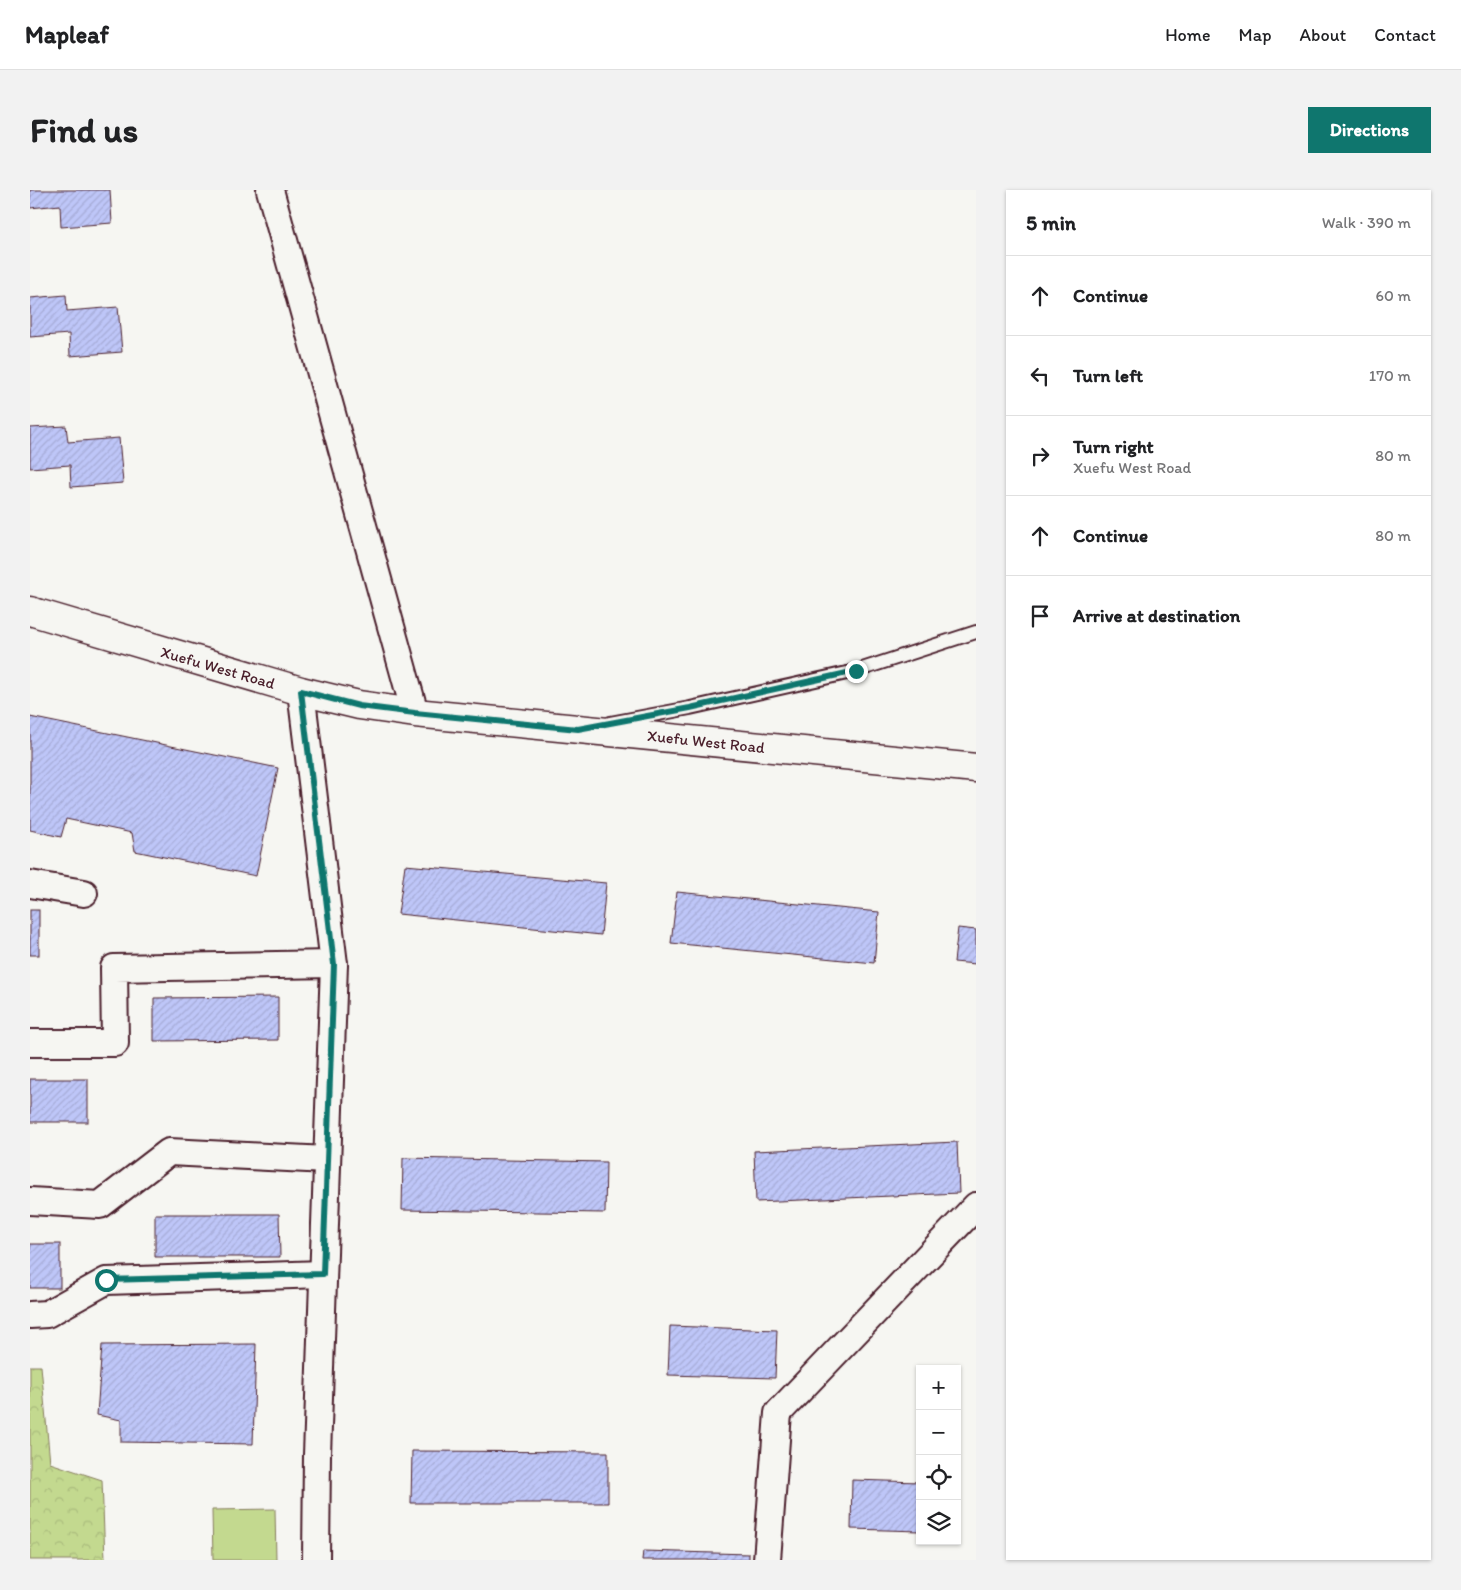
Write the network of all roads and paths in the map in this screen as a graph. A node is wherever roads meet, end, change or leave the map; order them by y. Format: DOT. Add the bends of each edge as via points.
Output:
graph roads {
  1 [pos="270,190"];
  2 [pos="30,612"];
  3 [pos="976,632"];
  4 [pos="301,691"];
  5 [pos="415,713"];
  6 [pos="578,729"];
  7 [pos="976,768"];
  8 [pos="30,884"];
  9 [pos="84,893"];
  10 [pos="334,964"];
  11 [pos="30,1043"];
  12 [pos="327,1160"];
  13 [pos="30,1201"];
  14 [pos="976,1206"];
  15 [pos="323,1274"];
  16 [pos="30,1315"];
  17 [pos="316,1560"];
  18 [pos="767,1560"];
  1 -- 5 [label="street"];
  2 -- 4 [label="main road, Xuefu West Road"];
  3 -- 6 [label="lane" via="856,671"];
  4 -- 5 [label="main road, Xuefu West Road" via="359,706"];
  4 -- 10 [label="street"];
  5 -- 6 [label="main road, Xuefu West Road"];
  6 -- 7 [label="main road, Xuefu West Road"];
  8 -- 9 [label="street"];
  10 -- 11 [label="street" via="114,968 115,1043"];
  10 -- 12 [label="street"];
  12 -- 13 [label="street" via="169,1152 100,1205"];
  12 -- 15 [label="street"];
  14 -- 18 [label="street" via="778,1413"];
  15 -- 16 [label="street" via="106,1280 48,1314"];
  15 -- 17 [label="street"];
}
